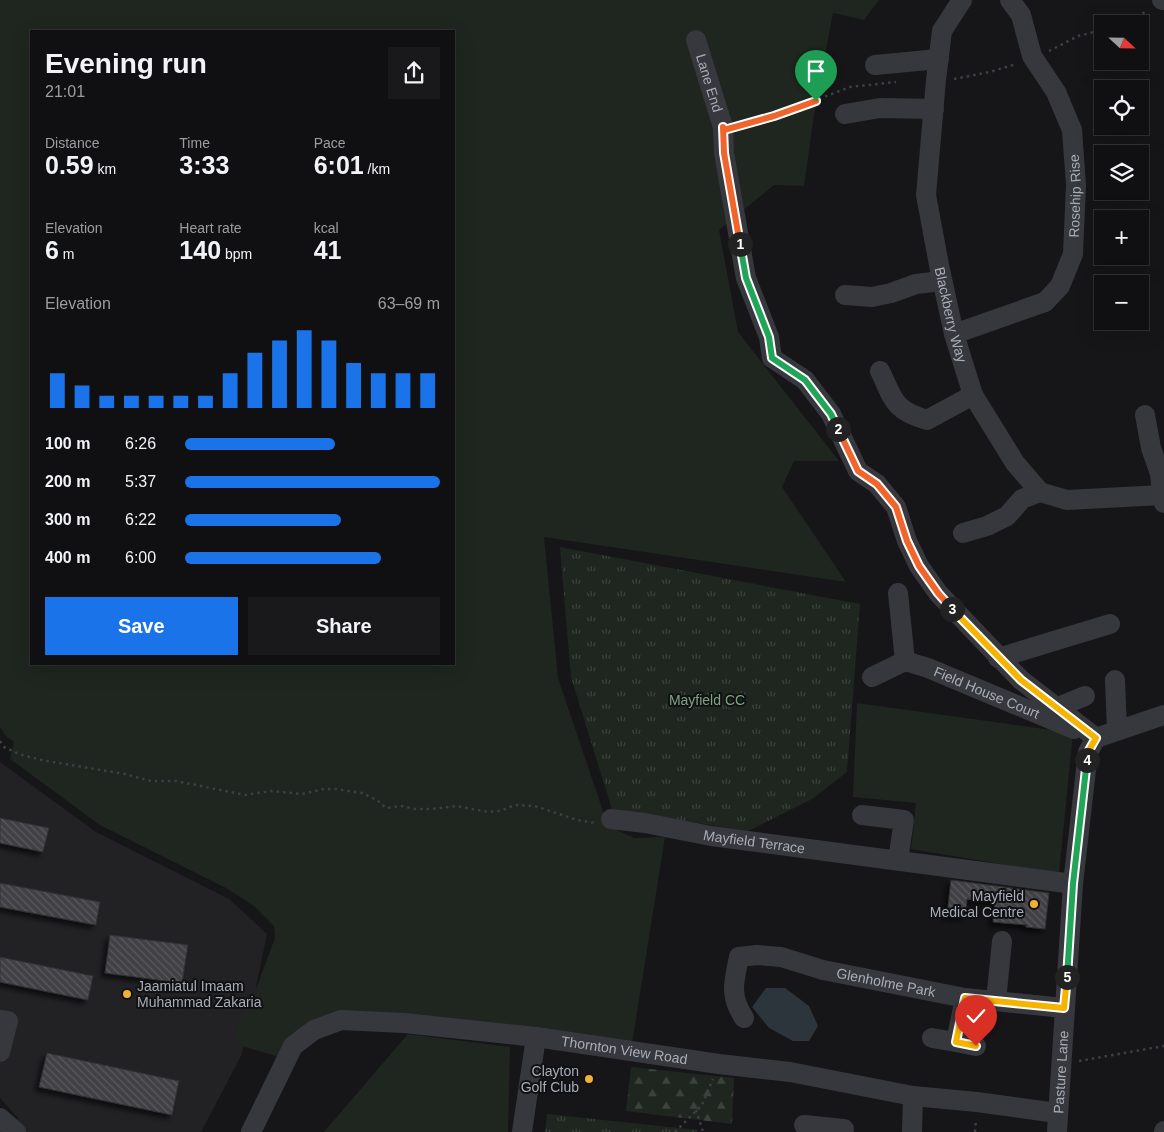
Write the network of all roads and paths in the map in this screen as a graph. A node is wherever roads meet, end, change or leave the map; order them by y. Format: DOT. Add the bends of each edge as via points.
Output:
graph roads {
  1 [pos="962,0"];
  2 [pos="1010,0"];
  3 [pos="1160,2"];
  4 [pos="1140,15"];
  5 [pos="696,40"];
  6 [pos="938,59"];
  7 [pos="875,65"];
  8 [pos="900,81"];
  9 [pos="934,109"];
  10 [pos="846,114"];
  11 [pos="723,127"];
  12 [pos="942,280"];
  13 [pos="845,295"];
  14 [pos="954,334"];
  15 [pos="880,371"];
  16 [pos="973,395"];
  17 [pos="1145,415"];
  18 [pos="1040,492"];
  19 [pos="1163,499"];
  20 [pos="963,532"];
  21 [pos="898,593"];
  22 [pos="1110,624"];
  23 [pos="998,658"];
  24 [pos="905,661"];
  25 [pos="872,677"];
  26 [pos="1115,680"];
  27 [pos="1085,696"];
  28 [pos="1058,707"];
  29 [pos="1164,715"];
  30 [pos="1117,730"];
  31 [pos="1096,738"];
  32 [pos="0,741"];
  33 [pos="862,815"];
  34 [pos="611,819"];
  35 [pos="898,860"];
  36 [pos="1073,884"];
  37 [pos="1002,941"];
  38 [pos="965,998"];
  39 [pos="996,1002"];
  40 [pos="1064,1008"];
  41 [pos="744,1018"];
  42 [pos="0,1020"];
  43 [pos="536,1036"];
  44 [pos="932,1038"];
  45 [pos="956,1042"];
  46 [pos="976,1046"];
  47 [pos="1164,1046"];
  48 [pos="0,1052"];
  49 [pos="719,1064"];
  50 [pos="1060,1064"];
  51 [pos="914,1096"];
  52 [pos="696,1110"];
  53 [pos="0,1118"];
  54 [pos="1057,1122"];
  55 [pos="804,1125"];
  56 [pos="16,1132"];
  57 [pos="251,1132"];
  58 [pos="522,1132"];
  59 [pos="675,1132"];
  60 [pos="703,1132"];
  61 [pos="844,1132"];
  62 [pos="912,1132"];
  1 -- 6 [label="street, Blackberry Way" via="942,32"];
  2 -- 14 [label="street, Rosehip Rise" via="1021,15 1032,56 1056,92 1072,130 1076,185 1073,254 1060,286 1045,302"];
  3 -- 4 [label="path"];
  5 -- 11 [label="street, Lane End"];
  6 -- 7 [label="street"];
  6 -- 9 [label="street, Blackberry Way"];
  8 -- 11 [label="path" via="850,87 774,116 724,130"];
  9 -- 10 [label="street" via="880,108"];
  9 -- 12 [label="street, Blackberry Way" via="926,195"];
  11 -- 23 [label="street, Lane End" via="724,153 746,278 769,337 772,358 805,380 831,414 858,471 877,484 896,507 919,566"];
  12 -- 13 [label="street" via="872,297"];
  12 -- 14 [label="street, Blackberry Way"];
  14 -- 16 [label="street, Blackberry Way"];
  15 -- 16 [label="street" via="897,406 910,415 927,420"];
  16 -- 18 [label="street, Blackberry Way" via="1015,463"];
  17 -- 19 [label="street" via="1160,473"];
  18 -- 19 [label="street" via="1067,500"];
  18 -- 20 [label="street" via="1022,499 1007,516 987,526"];
  21 -- 24 [label="street"];
  22 -- 23 [label="street"];
  23 -- 28 [label="street, Lane End"];
  24 -- 25 [label="street"];
  24 -- 31 [label="street, Field House Court"];
  26 -- 30 [label="street"];
  27 -- 28 [label="street"];
  28 -- 31 [label="street, Lane End"];
  29 -- 30 [label="street"];
  30 -- 31 [label="street"];
  31 -- 36 [label="street, Pasture Lane" via="1088,752"];
  32 -- 34 [label="path" via="18,754 41,760 244,795 271,791 302,794 335,789 362,794 386,808 456,806 488,812 515,805 535,806 608,827"];
  33 -- 35 [label="street" via="904,820"];
  34 -- 35 [label="street, Mayfield Terrace" via="711,836"];
  35 -- 36 [label="street, Mayfield Terrace"];
  36 -- 40 [label="street, Pasture Lane"];
  37 -- 39 [label="street"];
  38 -- 39 [label="street, Glenholme Park"];
  38 -- 41 [label="street, Glenholme Park" via="823,970 781,957 757,955 739,957 734,997"];
  38 -- 45 [label="street"];
  39 -- 40 [label="street, Glenholme Park"];
  40 -- 50 [label="street, Pasture Lane"];
  42 -- 48 [label="street" via="8,1021"];
  43 -- 49 [label="street, Thornton View Road"];
  43 -- 57 [label="street, Thornton View Road" via="341,1020 314,1030 293,1046"];
  43 -- 58 [label="street"];
  44 -- 45 [label="street"];
  45 -- 46 [label="street"];
  47 -- 50 [label="path"];
  49 -- 51 [label="street, Thornton View Road" via="790,1072"];
  49 -- 52 [label="path" via="702,1105"];
  50 -- 54 [label="street, Pasture Lane"];
  51 -- 54 [label="street, Thornton View Road" via="977,1102"];
  51 -- 62 [label="street"];
  52 -- 59 [label="path"];
  52 -- 60 [label="path"];
  53 -- 56 [label="street"];
  55 -- 61 [label="street" via="844,1129"];
}
